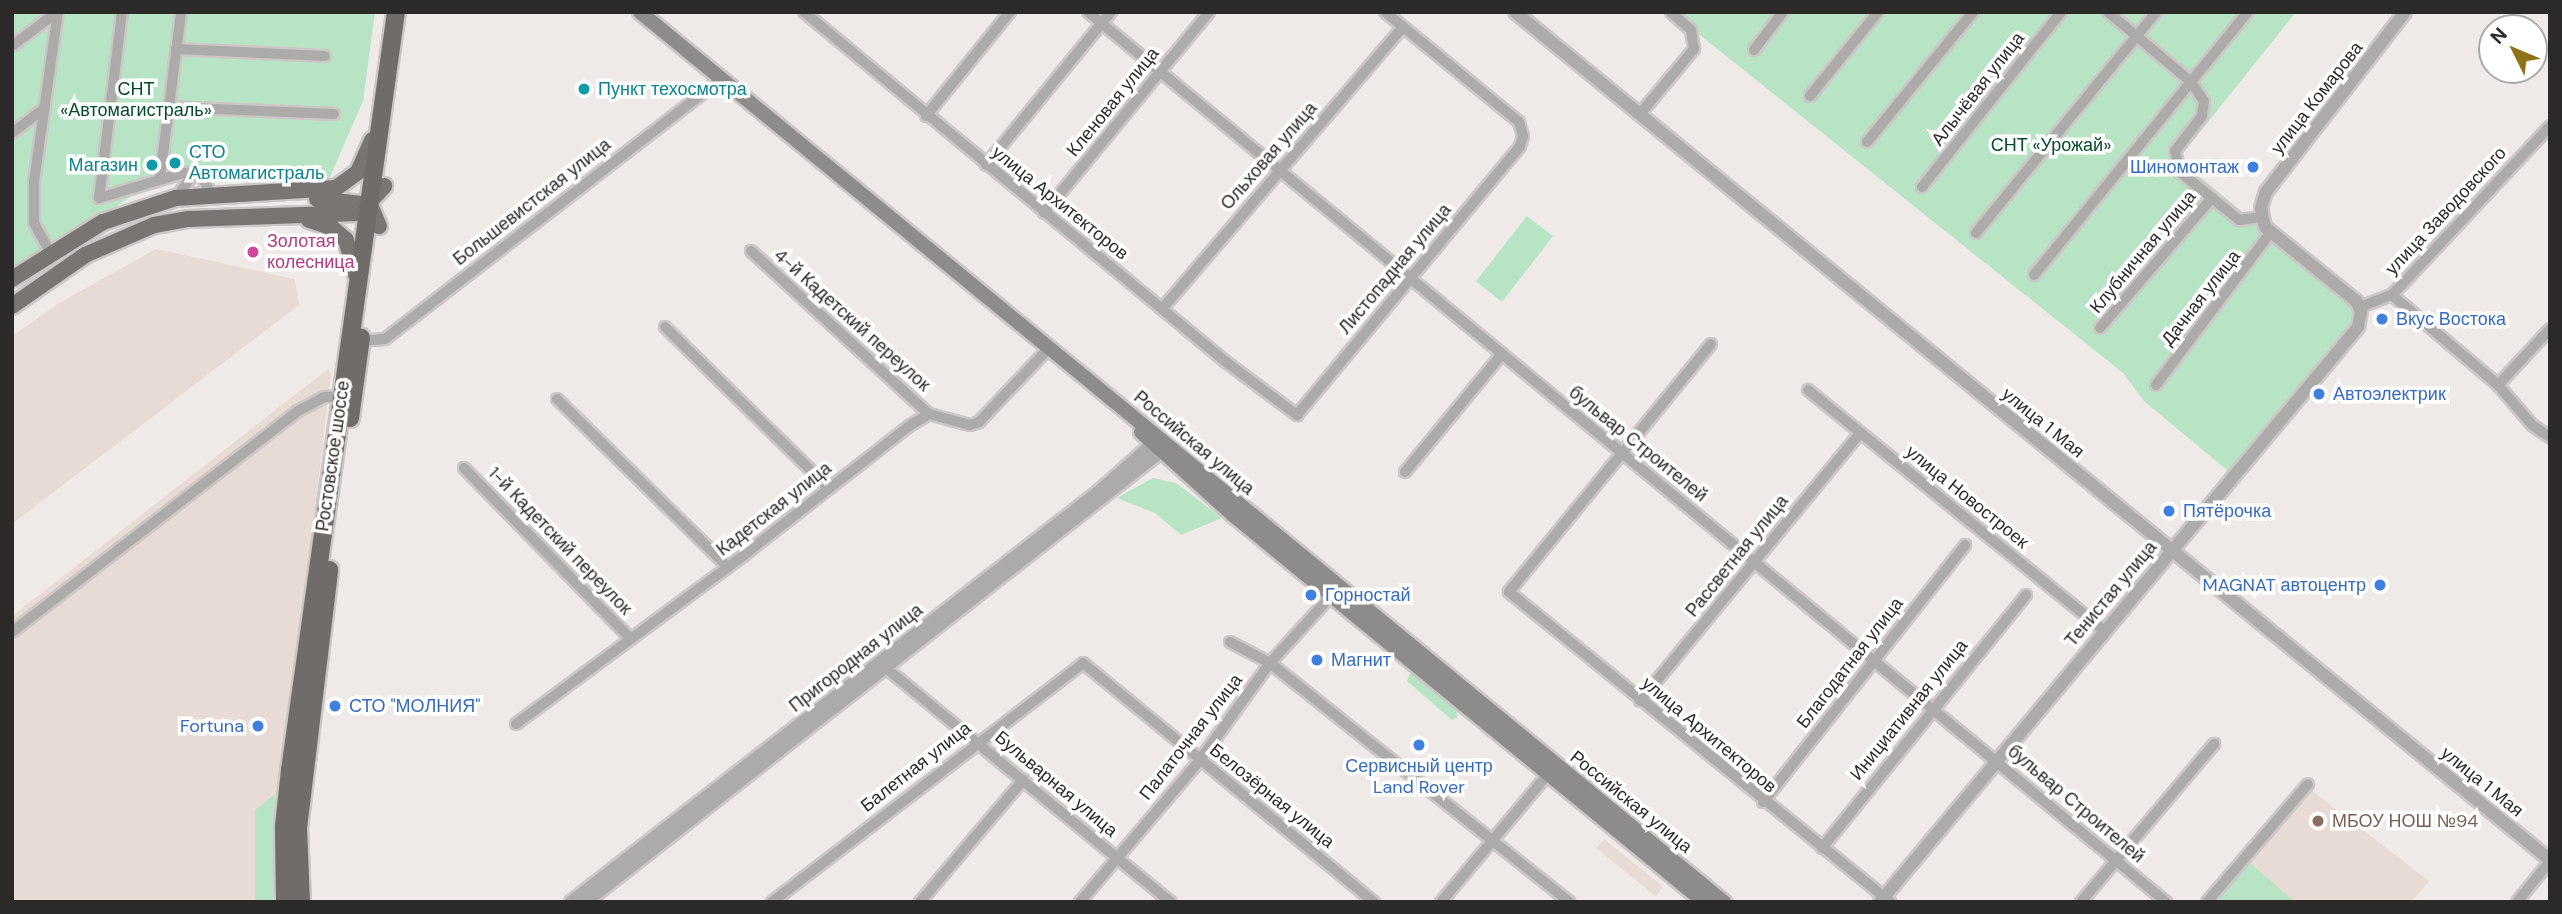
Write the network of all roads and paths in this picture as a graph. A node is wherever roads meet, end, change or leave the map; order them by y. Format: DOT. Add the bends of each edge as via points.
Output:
graph roads {
  1 [pos="57,12"];
  2 [pos="122,12"];
  3 [pos="181,12"];
  4 [pos="396,12"];
  5 [pos="406,12"];
  6 [pos="628,12"];
  7 [pos="640,12"];
  8 [pos="1010,12"];
  9 [pos="1088,12"];
  10 [pos="1111,12"];
  11 [pos="1209,12"];
  12 [pos="1385,12"];
  13 [pos="1515,12"];
  14 [pos="1783,12"];
  15 [pos="1878,12"];
  16 [pos="1973,12"];
  17 [pos="2061,12"];
  18 [pos="2108,12"];
  19 [pos="2156,12"];
  20 [pos="2248,12"];
  21 [pos="2405,12"];
  22 [pos="810,14"];
  23 [pos="1679,15"];
  24 [pos="1102,23"];
  25 [pos="1403,27"];
  26 [pos="2136,37"];
  27 [pos="393,39"];
  28 [pos="12,46"];
  29 [pos="176,49"];
  30 [pos="1754,50"];
  31 [pos="325,56"];
  32 [pos="1160,73"];
  33 [pos="718,82"];
  34 [pos="2191,82"];
  35 [pos="1810,96"];
  36 [pos="168,107"];
  37 [pos="46,108"];
  38 [pos="334,114"];
  39 [pos="1640,114"];
  40 [pos="926,116"];
  41 [pos="2550,126"];
  42 [pos="12,133"];
  43 [pos="1867,142"];
  44 [pos="986,165"];
  45 [pos="1279,170"];
  46 [pos="194,173"];
  47 [pos="160,177"];
  48 [pos="384,187"];
  49 [pos="1923,187"];
  50 [pos="220,195"];
  51 [pos="176,198"];
  52 [pos="2212,198"];
  53 [pos="370,205"];
  54 [pos="1044,213"];
  55 [pos="2260,213"];
  56 [pos="279,216"];
  57 [pos="379,226"];
  58 [pos="2271,232"];
  59 [pos="1976,233"];
  60 [pos="751,251"];
  61 [pos="50,252"];
  62 [pos="2034,275"];
  63 [pos="1410,277"];
  64 [pos="12,279"];
  65 [pos="358,284"];
  66 [pos="2392,295"];
  67 [pos="12,306"];
  68 [pos="2360,307"];
  69 [pos="1162,309"];
  70 [pos="665,327"];
  71 [pos="2100,328"];
  72 [pos="2550,329"];
  73 [pos="361,341"];
  74 [pos="1711,344"];
  75 [pos="1047,351"];
  76 [pos="1502,354"];
  77 [pos="2156,385"];
  78 [pos="2498,385"];
  79 [pos="1808,390"];
  80 [pos="347,396"];
  81 [pos="556,399"];
  82 [pos="929,414"];
  83 [pos="1297,415"];
  84 [pos="1860,433"];
  85 [pos="2550,438"];
  86 [pos="1160,446"];
  87 [pos="1621,452"];
  88 [pos="464,468"];
  89 [pos="1405,472"];
  90 [pos="829,488"];
  91 [pos="1965,545"];
  92 [pos="2170,550"];
  93 [pos="1756,561"];
  94 [pos="728,567"];
  95 [pos="1335,592"];
  96 [pos="2026,595"];
  97 [pos="2103,630"];
  98 [pos="12,632"];
  99 [pos="631,639"];
  100 [pos="1230,642"];
  101 [pos="1875,659"];
  102 [pos="1083,663"];
  103 [pos="1270,663"];
  104 [pos="882,664"];
  105 [pos="1640,701"];
  106 [pos="1932,708"];
  107 [pos="516,724"];
  108 [pos="978,741"];
  109 [pos="2214,744"];
  110 [pos="1200,760"];
  111 [pos="1995,760"];
  112 [pos="1548,774"];
  113 [pos="1023,780"];
  114 [pos="2308,785"];
  115 [pos="1763,802"];
  116 [pos="1492,839"];
  117 [pos="1822,848"];
  118 [pos="1117,858"];
  119 [pos="2115,861"];
  120 [pos="2550,861"];
  121 [pos="590,898"];
  122 [pos="1884,900"];
  123 [pos="285,902"];
  124 [pos="301,902"];
  125 [pos="571,902"];
  126 [pos="772,902"];
  127 [pos="920,902"];
  128 [pos="1080,902"];
  129 [pos="1171,902"];
  130 [pos="1374,902"];
  131 [pos="1441,902"];
  132 [pos="1569,902"];
  133 [pos="1704,902"];
  134 [pos="1724,902"];
  135 [pos="2081,902"];
  136 [pos="2166,902"];
  137 [pos="2207,902"];
  138 [pos="2517,902"];
  1 -- 28 [label="street"];
  1 -- 37 [label="street"];
  2 -- 47 [label="street" via="97,194 102,199"];
  3 -- 29 [label="street"];
  4 -- 27 [label="highway, Ростовское шоссе"];
  5 -- 48 [label="highway, Ростовское шоссе"];
  6 -- 33 [label="main road, Российская улица"];
  7 -- 33 [label="main road, Российская улица"];
  8 -- 40 [label="street"];
  9 -- 24 [label="street, бульвар Строителей"];
  10 -- 24 [label="street"];
  11 -- 32 [label="street, Кленовая улица"];
  12 -- 25 [label="street"];
  13 -- 39 [label="street, улица 1 Мая"];
  14 -- 30 [label="street"];
  15 -- 35 [label="street"];
  16 -- 43 [label="street"];
  17 -- 49 [label="street, Алычёвая улица"];
  18 -- 26 [label="street"];
  19 -- 26 [label="street"];
  20 -- 34 [label="street"];
  21 -- 55 [label="street, улица Комарова" via="2266,192"];
  22 -- 40 [label="street, улица Архитекторов"];
  23 -- 39 [label="street" via="1691,30 1694,49"];
  24 -- 32 [label="street, бульвар Строителей"];
  24 -- 44 [label="street"];
  25 -- 45 [label="street, Ольховая улица"];
  25 -- 63 [label="street, Листопадная улица" via="1520,122 1520,146"];
  26 -- 34 [label="street"];
  26 -- 59 [label="street"];
  27 -- 50 [label="main road" via="367,158 353,178 330,190"];
  27 -- 53 [label="highway, Ростовское шоссе"];
  29 -- 31 [label="street"];
  29 -- 36 [label="street"];
  32 -- 45 [label="street, бульвар Строителей"];
  32 -- 54 [label="street, Кленовая улица"];
  33 -- 73 [label="street, Большевистская улица" via="385,339"];
  33 -- 75 [label="main road, Российская улица"];
  34 -- 52 [label="street" via="2204,101 2202,116 2175,151 2174,163"];
  34 -- 62 [label="street"];
  36 -- 38 [label="street"];
  36 -- 47 [label="street"];
  37 -- 42 [label="street"];
  37 -- 61 [label="street" via="34,182 34,223"];
  39 -- 92 [label="street, улица 1 Мая"];
  40 -- 44 [label="street, улица Архитекторов"];
  41 -- 66 [label="street, улица Заводовского"];
  44 -- 54 [label="street, улица Архитекторов"];
  45 -- 63 [label="street, бульвар Строителей"];
  45 -- 69 [label="street, Ольховая улица"];
  46 -- 47 [label="street"];
  46 -- 50 [label="street"];
  46 -- 51 [label="street"];
  48 -- 53 [label="main road"];
  48 -- 57 [label="highway, Ростовское шоссе"];
  50 -- 51 [label="main road"];
  50 -- 53 [label="main road" via="348,200"];
  51 -- 61 [label="main road" via="103,222"];
  52 -- 55 [label="street" via="2239,220"];
  52 -- 71 [label="street, Клубничная улица"];
  53 -- 56 [label="main road" via="359,213"];
  53 -- 57 [label="main road"];
  53 -- 65 [label="highway, Ростовское шоссе"];
  54 -- 69 [label="street, улица Архитекторов"];
  55 -- 58 [label="street"];
  56 -- 65 [label="main road" via="314,221 340,234 351,248"];
  56 -- 67 [label="main road" via="188,219 155,225 85,255"];
  57 -- 73 [label="highway, Ростовское шоссе"];
  58 -- 68 [label="street"];
  58 -- 77 [label="street, Дачная улица"];
  60 -- 82 [label="street, 4-й Кадетский переулок"];
  61 -- 64 [label="main road"];
  63 -- 76 [label="street, бульвар Строителей"];
  63 -- 83 [label="street, Листопадная улица"];
  65 -- 80 [label="highway, Ростовское шоссе"];
  66 -- 68 [label="street, улица Заводовского"];
  66 -- 78 [label="street"];
  68 -- 92 [label="street, Тенистая улица" via="2355,331"];
  69 -- 83 [label="street, улица Архитекторов"];
  70 -- 90 [label="street"];
  72 -- 78 [label="street"];
  73 -- 80 [label="highway, Ростовское шоссе"];
  74 -- 87 [label="street"];
  75 -- 82 [label="street" via="979,422 970,425"];
  75 -- 86 [label="main road, Российская улица"];
  76 -- 87 [label="street, бульвар Строителей"];
  76 -- 89 [label="street"];
  78 -- 85 [label="street" via="2532,425"];
  79 -- 84 [label="street, улица Новостроек"];
  80 -- 98 [label="street" via="324,397 298,411"];
  80 -- 123 [label="highway, Ростовское шоссе" via="284,826"];
  80 -- 124 [label="highway, Ростовское шоссе" via="298,828"];
  81 -- 94 [label="street"];
  82 -- 90 [label="street, Кадетская улица"];
  84 -- 93 [label="street, Рассветная улица"];
  84 -- 97 [label="street, улица Новостроек"];
  86 -- 95 [label="main road, Российская улица"];
  86 -- 104 [label="street, Пригородная улица"];
  87 -- 93 [label="street, бульвар Строителей"];
  87 -- 105 [label="street, улица Архитекторов" via="1509,592"];
  88 -- 99 [label="street, 1-й Кадетский переулок"];
  90 -- 94 [label="street, Кадетская улица"];
  91 -- 101 [label="street, Благодатная улица"];
  92 -- 97 [label="street, Тенистая улица"];
  92 -- 120 [label="street, улица 1 Мая"];
  93 -- 101 [label="street, бульвар Строителей"];
  93 -- 105 [label="street, Рассветная улица"];
  94 -- 99 [label="street, Кадетская улица"];
  95 -- 103 [label="street, Палаточная улица"];
  95 -- 112 [label="main road, Российская улица"];
  95 -- 134 [label="main road, Российская улица"];
  96 -- 106 [label="street, Инициативная улица"];
  97 -- 111 [label="street, Тенистая улица"];
  99 -- 107 [label="street, Кадетская улица"];
  100 -- 103 [label="street"];
  101 -- 106 [label="street, бульвар Строителей"];
  101 -- 115 [label="street, Благодатная улица"];
  102 -- 108 [label="street, Балетная улица"];
  102 -- 110 [label="street, Белозёрная улица"];
  103 -- 110 [label="street, Палаточная улица"];
  103 -- 116 [label="street"];
  104 -- 108 [label="street, Бульварная улица"];
  104 -- 121 [label="street, Пригородная улица"];
  105 -- 115 [label="street, улица Архитекторов"];
  106 -- 111 [label="street, бульвар Строителей"];
  106 -- 117 [label="street, Инициативная улица"];
  108 -- 113 [label="street, Бульварная улица"];
  108 -- 126 [label="street, Балетная улица"];
  109 -- 119 [label="street"];
  110 -- 118 [label="street, Палаточная улица"];
  110 -- 130 [label="street, Белозёрная улица"];
  111 -- 119 [label="street, бульвар Строителей"];
  111 -- 122 [label="street, Тенистая улица"];
  112 -- 116 [label="street"];
  112 -- 133 [label="main road, Российская улица"];
  113 -- 118 [label="street, Бульварная улица"];
  113 -- 127 [label="street"];
  114 -- 137 [label="street"];
  115 -- 117 [label="street, улица Архитекторов"];
  116 -- 131 [label="street"];
  116 -- 132 [label="street"];
  117 -- 122 [label="street, улица Архитекторов"];
  118 -- 128 [label="street, Палаточная улица"];
  118 -- 129 [label="street, Бульварная улица"];
  119 -- 135 [label="street"];
  119 -- 136 [label="street, бульвар Строителей"];
  120 -- 138 [label="street"];
  121 -- 125 [label="street, Пригородная улица"];
}
